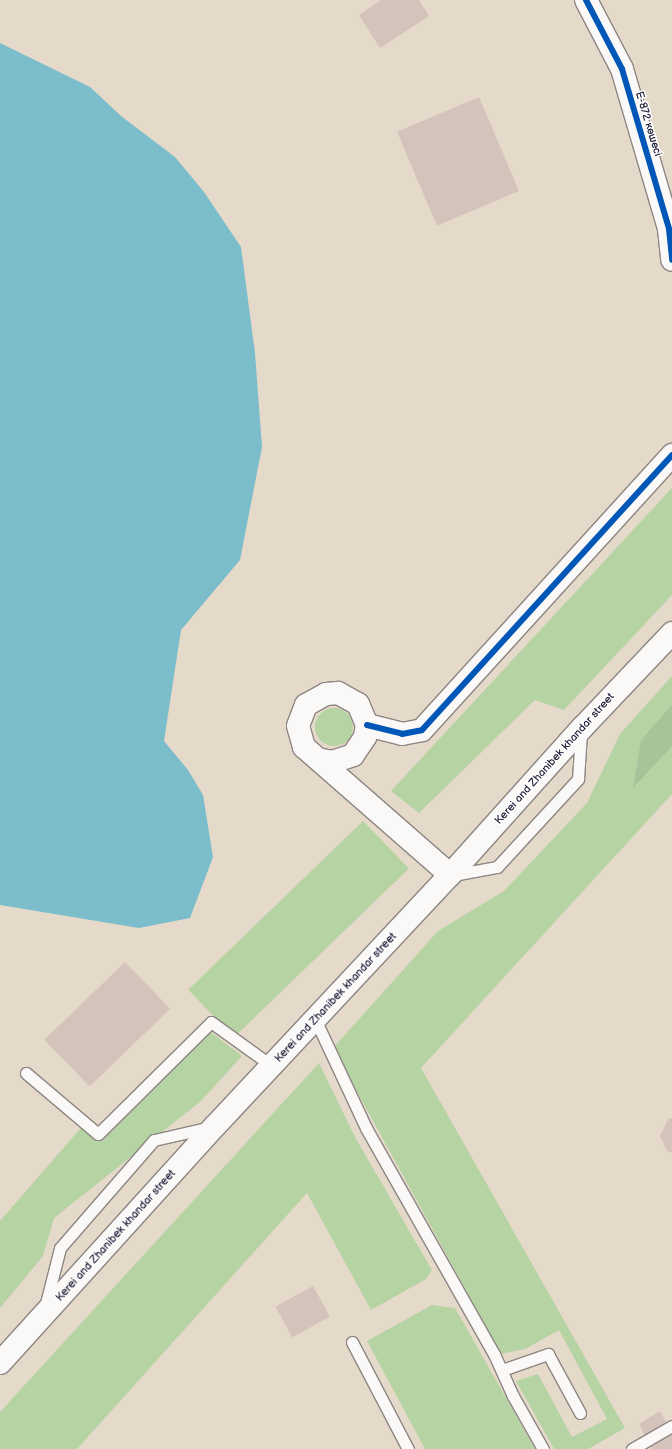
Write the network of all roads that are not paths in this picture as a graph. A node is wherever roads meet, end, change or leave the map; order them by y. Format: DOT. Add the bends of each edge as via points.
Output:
graph roads {
  1 [pos="586,0"];
  2 [pos="672,260"];
  3 [pos="672,455"];
  4 [pos="672,633"];
  5 [pos="367,725"];
  6 [pos="582,728"];
  7 [pos="322,760"];
  8 [pos="450,875"];
  9 [pos="316,1019"];
  10 [pos="272,1066"];
  11 [pos="26,1073"];
  12 [pos="215,1126"];
  13 [pos="42,1318"];
  14 [pos="352,1342"];
  15 [pos="0,1364"];
  16 [pos="502,1370"];
  17 [pos="580,1414"];
  18 [pos="672,1426"];
  19 [pos="408,1449"];
  20 [pos="543,1449"];
  21 [pos="632,1449"];
  1 -- 2 [label="street, Е-872 көшесі" via="622,69 669,229"];
  3 -- 5 [label="street" via="422,730 402,734"];
  4 -- 6 [label="street, Kerei and Zhanibek khandar street"];
  5 -- 7 [label="street" via="363,742 353,755 332,762"];
  5 -- 7 [label="street" via="358,704 348,697 332,694 315,698 300,715 298,726 304,747"];
  6 -- 8 [label="street, Kerei and Zhanibek khandar street"];
  6 -- 8 [label="lane" via="578,779 497,867"];
  7 -- 8 [label="street"];
  8 -- 9 [label="street, Kerei and Zhanibek khandar street"];
  9 -- 10 [label="street, Kerei and Zhanibek khandar street"];
  9 -- 16 [label="lane" via="366,1128"];
  10 -- 11 [label="lane" via="211,1022 98,1134"];
  10 -- 12 [label="street, Kerei and Zhanibek khandar street"];
  12 -- 13 [label="street, Kerei and Zhanibek khandar street"];
  12 -- 13 [label="lane" via="154,1140 60,1248"];
  13 -- 15 [label="street, Kerei and Zhanibek khandar street"];
  14 -- 19 [label="lane"];
  16 -- 17 [label="lane" via="548,1354"];
  16 -- 20 [label="lane"];
  18 -- 21 [label="lane"];
}
